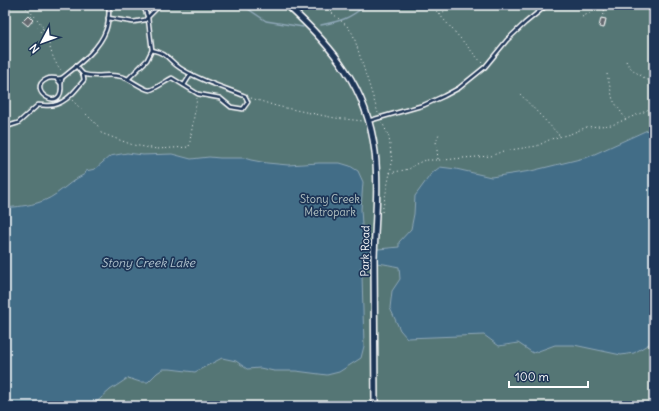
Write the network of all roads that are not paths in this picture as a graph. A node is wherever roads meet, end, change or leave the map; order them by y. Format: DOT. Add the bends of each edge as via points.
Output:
graph roads {
  1 [pos="109,5"];
  2 [pos="143,5"];
  3 [pos="160,5"];
  4 [pos="287,5"];
  5 [pos="547,5"];
  6 [pos="108,18"];
  7 [pos="148,18"];
  8 [pos="152,50"];
  9 [pos="76,66"];
  10 [pos="83,74"];
  11 [pos="191,74"];
  12 [pos="90,76"];
  13 [pos="62,78"];
  14 [pos="128,78"];
  15 [pos="57,79"];
  16 [pos="84,80"];
  17 [pos="61,84"];
  18 [pos="184,85"];
  19 [pos="368,121"];
  20 [pos="5,127"];
  21 [pos="375,406"];
  1 -- 6 [label="lane"];
  2 -- 7 [label="lane"];
  3 -- 7 [label="lane"];
  4 -- 19 [label="street, Park Road" via="313,29 350,76"];
  5 -- 19 [label="lane" via="525,23 485,66 459,88 424,105"];
  6 -- 7 [label="lane" via="133,22"];
  6 -- 9 [label="lane" via="103,38"];
  7 -- 8 [label="lane"];
  8 -- 11 [label="lane" via="168,56 179,68"];
  8 -- 14 [label="lane" via="147,60"];
  9 -- 10 [label="lane"];
  9 -- 13 [label="lane"];
  10 -- 12 [label="lane"];
  10 -- 16 [label="lane"];
  11 -- 18 [label="lane"];
  11 -- 18 [label="lane" via="245,96 248,102 243,109 231,107 220,98 198,94"];
  12 -- 14 [label="lane" via="110,74"];
  12 -- 16 [label="lane"];
  13 -- 15 [label="lane"];
  13 -- 17 [label="lane"];
  14 -- 18 [label="lane" via="143,89 149,90 172,78"];
  15 -- 17 [label="lane"];
  15 -- 17 [label="lane" via="49,78 43,81 40,87 42,94 51,99 57,97 61,91"];
  16 -- 20 [label="lane" via="64,101 54,105 38,105 18,123"];
  19 -- 21 [label="street, Park Road" via="376,174"];
}
